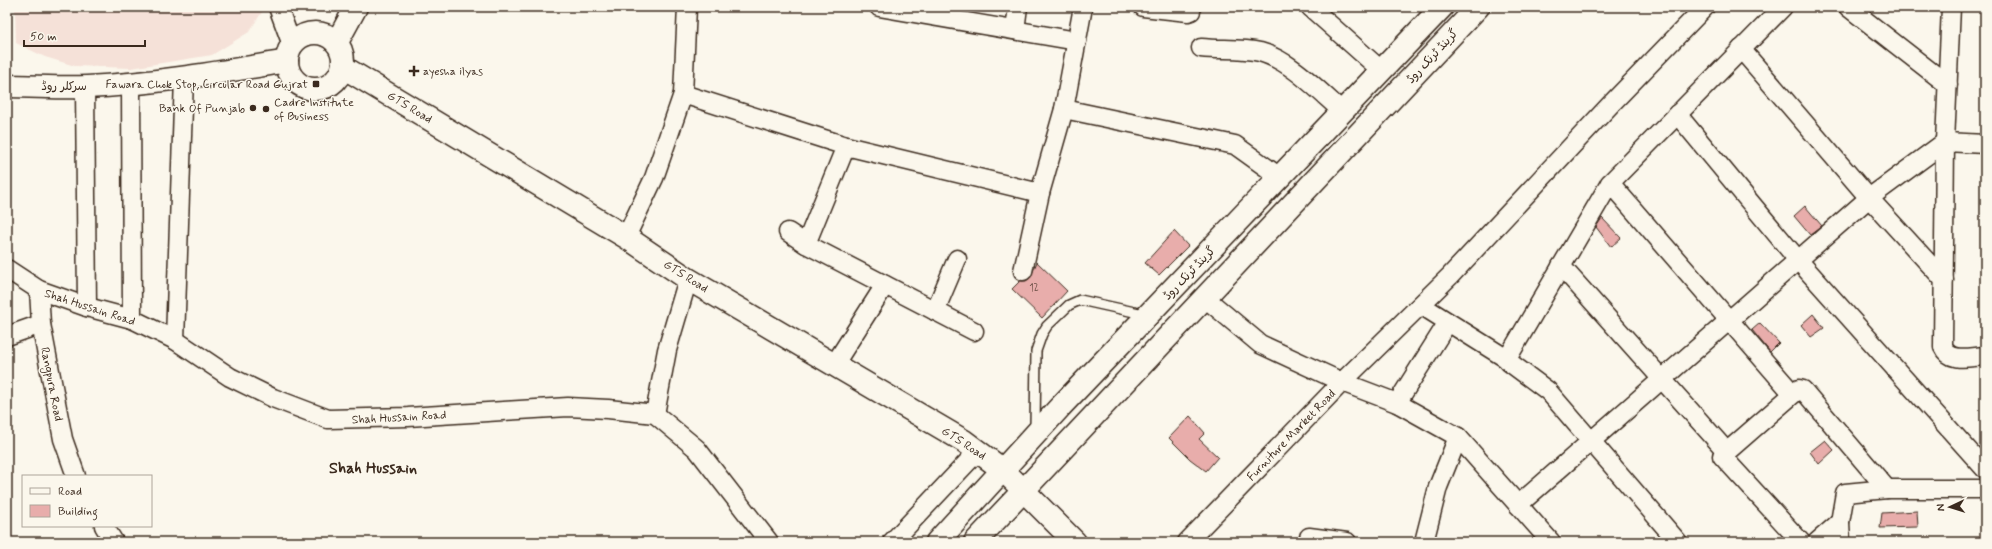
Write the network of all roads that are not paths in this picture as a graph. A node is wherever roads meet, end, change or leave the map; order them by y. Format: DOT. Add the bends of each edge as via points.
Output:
graph roads {
  1 [pos="278,7"];
  2 [pos="356,7"];
  3 [pos="687,7"];
  4 [pos="879,7"];
  5 [pos="1018,7"];
  6 [pos="1083,7"];
  7 [pos="1143,7"];
  8 [pos="1192,7"];
  9 [pos="1310,7"];
  10 [pos="1442,7"];
  11 [pos="1478,7"];
  12 [pos="1705,7"];
  13 [pos="1783,7"];
  14 [pos="1848,7"];
  15 [pos="1951,7"];
  16 [pos="1015,30"];
  17 [pos="1077,41"];
  18 [pos="337,42"];
  19 [pos="1201,48"];
  20 [pos="1741,49"];
  21 [pos="290,53"];
  22 [pos="343,67"];
  23 [pos="1382,71"];
  24 [pos="184,78"];
  25 [pos="131,84"];
  26 [pos="1948,85"];
  27 [pos="7,86"];
  28 [pos="85,87"];
  29 [pos="683,94"];
  30 [pos="1064,109"];
  31 [pos="1343,112"];
  32 [pos="1677,114"];
  33 [pos="1945,142"];
  34 [pos="1985,144"];
  35 [pos="846,146"];
  36 [pos="1280,178"];
  37 [pos="1610,182"];
  38 [pos="1040,193"];
  39 [pos="1869,198"];
  40 [pos="788,232"];
  41 [pos="626,237"];
  42 [pos="806,244"];
  43 [pos="957,259"];
  44 [pos="1798,260"];
  45 [pos="1561,266"];
  46 [pos="7,269"];
  47 [pos="1023,271"];
  48 [pos="688,279"];
  49 [pos="1944,280"];
  50 [pos="885,285"];
  51 [pos="38,290"];
  52 [pos="1204,297"];
  53 [pos="1421,305"];
  54 [pos="87,307"];
  55 [pos="935,311"];
  56 [pos="1149,315"];
  57 [pos="132,319"];
  58 [pos="1729,320"];
  59 [pos="1448,322"];
  60 [pos="41,324"];
  61 [pos="974,331"];
  62 [pos="7,336"];
  63 [pos="174,340"];
  64 [pos="1985,356"];
  65 [pos="1507,359"];
  66 [pos="834,365"];
  67 [pos="1662,379"];
  68 [pos="1342,382"];
  69 [pos="1793,394"];
  70 [pos="1397,403"];
  71 [pos="655,414"];
  72 [pos="1035,435"];
  73 [pos="1458,437"];
  74 [pos="1591,441"];
  75 [pos="978,450"];
  76 [pos="1727,452"];
  77 [pos="1985,469"];
  78 [pos="1003,470"];
  79 [pos="76,475"];
  80 [pos="1887,488"];
  81 [pos="1985,489"];
  82 [pos="1024,492"];
  83 [pos="1518,505"];
  84 [pos="1840,522"];
  85 [pos="105,527"];
  86 [pos="1309,537"];
  87 [pos="114,542"];
  88 [pos="769,542"];
  89 [pos="892,542"];
  90 [pos="937,542"];
  91 [pos="975,542"];
  92 [pos="1075,542"];
  93 [pos="1187,542"];
  94 [pos="1347,542"];
  95 [pos="1424,542"];
  96 [pos="1551,542"];
  97 [pos="1678,542"];
  98 [pos="1801,542"];
  99 [pos="1817,542"];
  100 [pos="1841,542"];
  1 -- 21 [label="street"];
  2 -- 18 [label="main road"];
  3 -- 29 [label="street"];
  4 -- 16 [label="street"];
  5 -- 16 [label="street"];
  6 -- 17 [label="street"];
  7 -- 8 [label="street" via="1188,12"];
  9 -- 23 [label="street"];
  10 -- 23 [label="main road, گرینڈ ٹرنک روڈ"];
  11 -- 52 [label="main road, گرینڈ ٹرنک روڈ"];
  12 -- 53 [label="street"];
  13 -- 20 [label="street"];
  14 -- 26 [label="street"];
  15 -- 26 [label="street"];
  16 -- 17 [label="street"];
  17 -- 30 [label="street"];
  18 -- 21 [label="main road" via="322,33 314,32 298,38"];
  18 -- 22 [label="main road" via="341,50"];
  19 -- 31 [label="street" via="1259,52 1275,58"];
  20 -- 32 [label="street"];
  20 -- 39 [label="street"];
  21 -- 22 [label="main road" via="288,70 293,78 308,88 326,87 339,76"];
  21 -- 24 [label="main road, سرکلر روڈ"];
  22 -- 41 [label="main road, GTS Road"];
  23 -- 31 [label="main road, گرینڈ ٹرنک روڈ"];
  24 -- 25 [label="main road, سرکلر روڈ"];
  24 -- 63 [label="street"];
  25 -- 28 [label="main road, سرکلر روڈ"];
  25 -- 57 [label="street"];
  26 -- 33 [label="street"];
  27 -- 28 [label="main road, سرکلر روڈ"];
  28 -- 54 [label="street"];
  29 -- 35 [label="street"];
  29 -- 41 [label="street" via="654,178"];
  30 -- 36 [label="street" via="1235,145"];
  30 -- 38 [label="street"];
  31 -- 36 [label="main road, گرینڈ ٹرنک روڈ"];
  32 -- 37 [label="street"];
  32 -- 44 [label="street"];
  33 -- 34 [label="street"];
  33 -- 39 [label="street"];
  33 -- 49 [label="street"];
  35 -- 38 [label="street"];
  35 -- 42 [label="street"];
  36 -- 56 [label="main road, گرینڈ ٹرنک روڈ"];
  37 -- 45 [label="street"];
  37 -- 58 [label="street"];
  38 -- 47 [label="street"];
  39 -- 44 [label="street"];
  39 -- 49 [label="street"];
  40 -- 42 [label="street"];
  41 -- 48 [label="main road, GTS Road"];
  42 -- 50 [label="street"];
  43 -- 55 [label="street"];
  44 -- 58 [label="street"];
  44 -- 77 [label="street"];
  45 -- 65 [label="street"];
  45 -- 67 [label="street"];
  46 -- 51 [label="street, Shah Hussain Road"];
  48 -- 66 [label="main road, GTS Road"];
  48 -- 71 [label="street" via="667,350"];
  49 -- 64 [label="street" via="1943,347 1946,354 1951,358"];
  50 -- 55 [label="street"];
  50 -- 66 [label="street"];
  51 -- 54 [label="street, Shah Hussain Road"];
  51 -- 60 [label="street, Rangpura Road"];
  52 -- 68 [label="street" via="1260,344"];
  52 -- 82 [label="main road, گرینڈ ٹرنک روڈ"];
  53 -- 59 [label="street"];
  53 -- 68 [label="street"];
  54 -- 57 [label="street, Shah Hussain Road"];
  55 -- 61 [label="street"];
  56 -- 72 [label="main road, گرینڈ ٹرنک روڈ"];
  56 -- 72 [label="lane" via="1080,300 1069,305 1047,326 1036,351"];
  57 -- 63 [label="street, Shah Hussain Road"];
  58 -- 67 [label="street"];
  58 -- 69 [label="street"];
  59 -- 65 [label="street"];
  59 -- 70 [label="street"];
  60 -- 62 [label="street"];
  60 -- 79 [label="street, Rangpura Road" via="63,439"];
  63 -- 71 [label="street, Shah Hussain Road" via="230,377 273,398 328,419 568,408"];
  65 -- 74 [label="street" via="1548,391"];
  66 -- 75 [label="main road, GTS Road"];
  67 -- 74 [label="street"];
  67 -- 76 [label="street"];
  68 -- 70 [label="street, Furniture Market Road"];
  68 -- 93 [label="street, Furniture Market Road"];
  69 -- 76 [label="street"];
  69 -- 80 [label="street" via="1799,389 1802,390"];
  70 -- 73 [label="street, Furniture Market Road"];
  71 -- 88 [label="street" via="697,449"];
  72 -- 78 [label="main road, گرینڈ ٹرنک روڈ"];
  73 -- 83 [label="street, Furniture Market Road"];
  73 -- 95 [label="street" via="1438,487"];
  74 -- 83 [label="street"];
  74 -- 97 [label="street"];
  75 -- 78 [label="main road, GTS Road"];
  75 -- 89 [label="street"];
  76 -- 98 [label="street" via="1723,454 1723,458"];
  78 -- 82 [label="main road, GTS Road"];
  78 -- 90 [label="main road, گرینڈ ٹرنک روڈ"];
  80 -- 81 [label="street"];
  80 -- 84 [label="street" via="1845,493"];
  82 -- 91 [label="main road, گرینڈ ٹرنک روڈ"];
  82 -- 92 [label="main road, GTS Road"];
  83 -- 96 [label="street, Furniture Market Road"];
  84 -- 99 [label="street"];
  84 -- 100 [label="street"];
  85 -- 87 [label="street"];
  86 -- 94 [label="street"];
}
